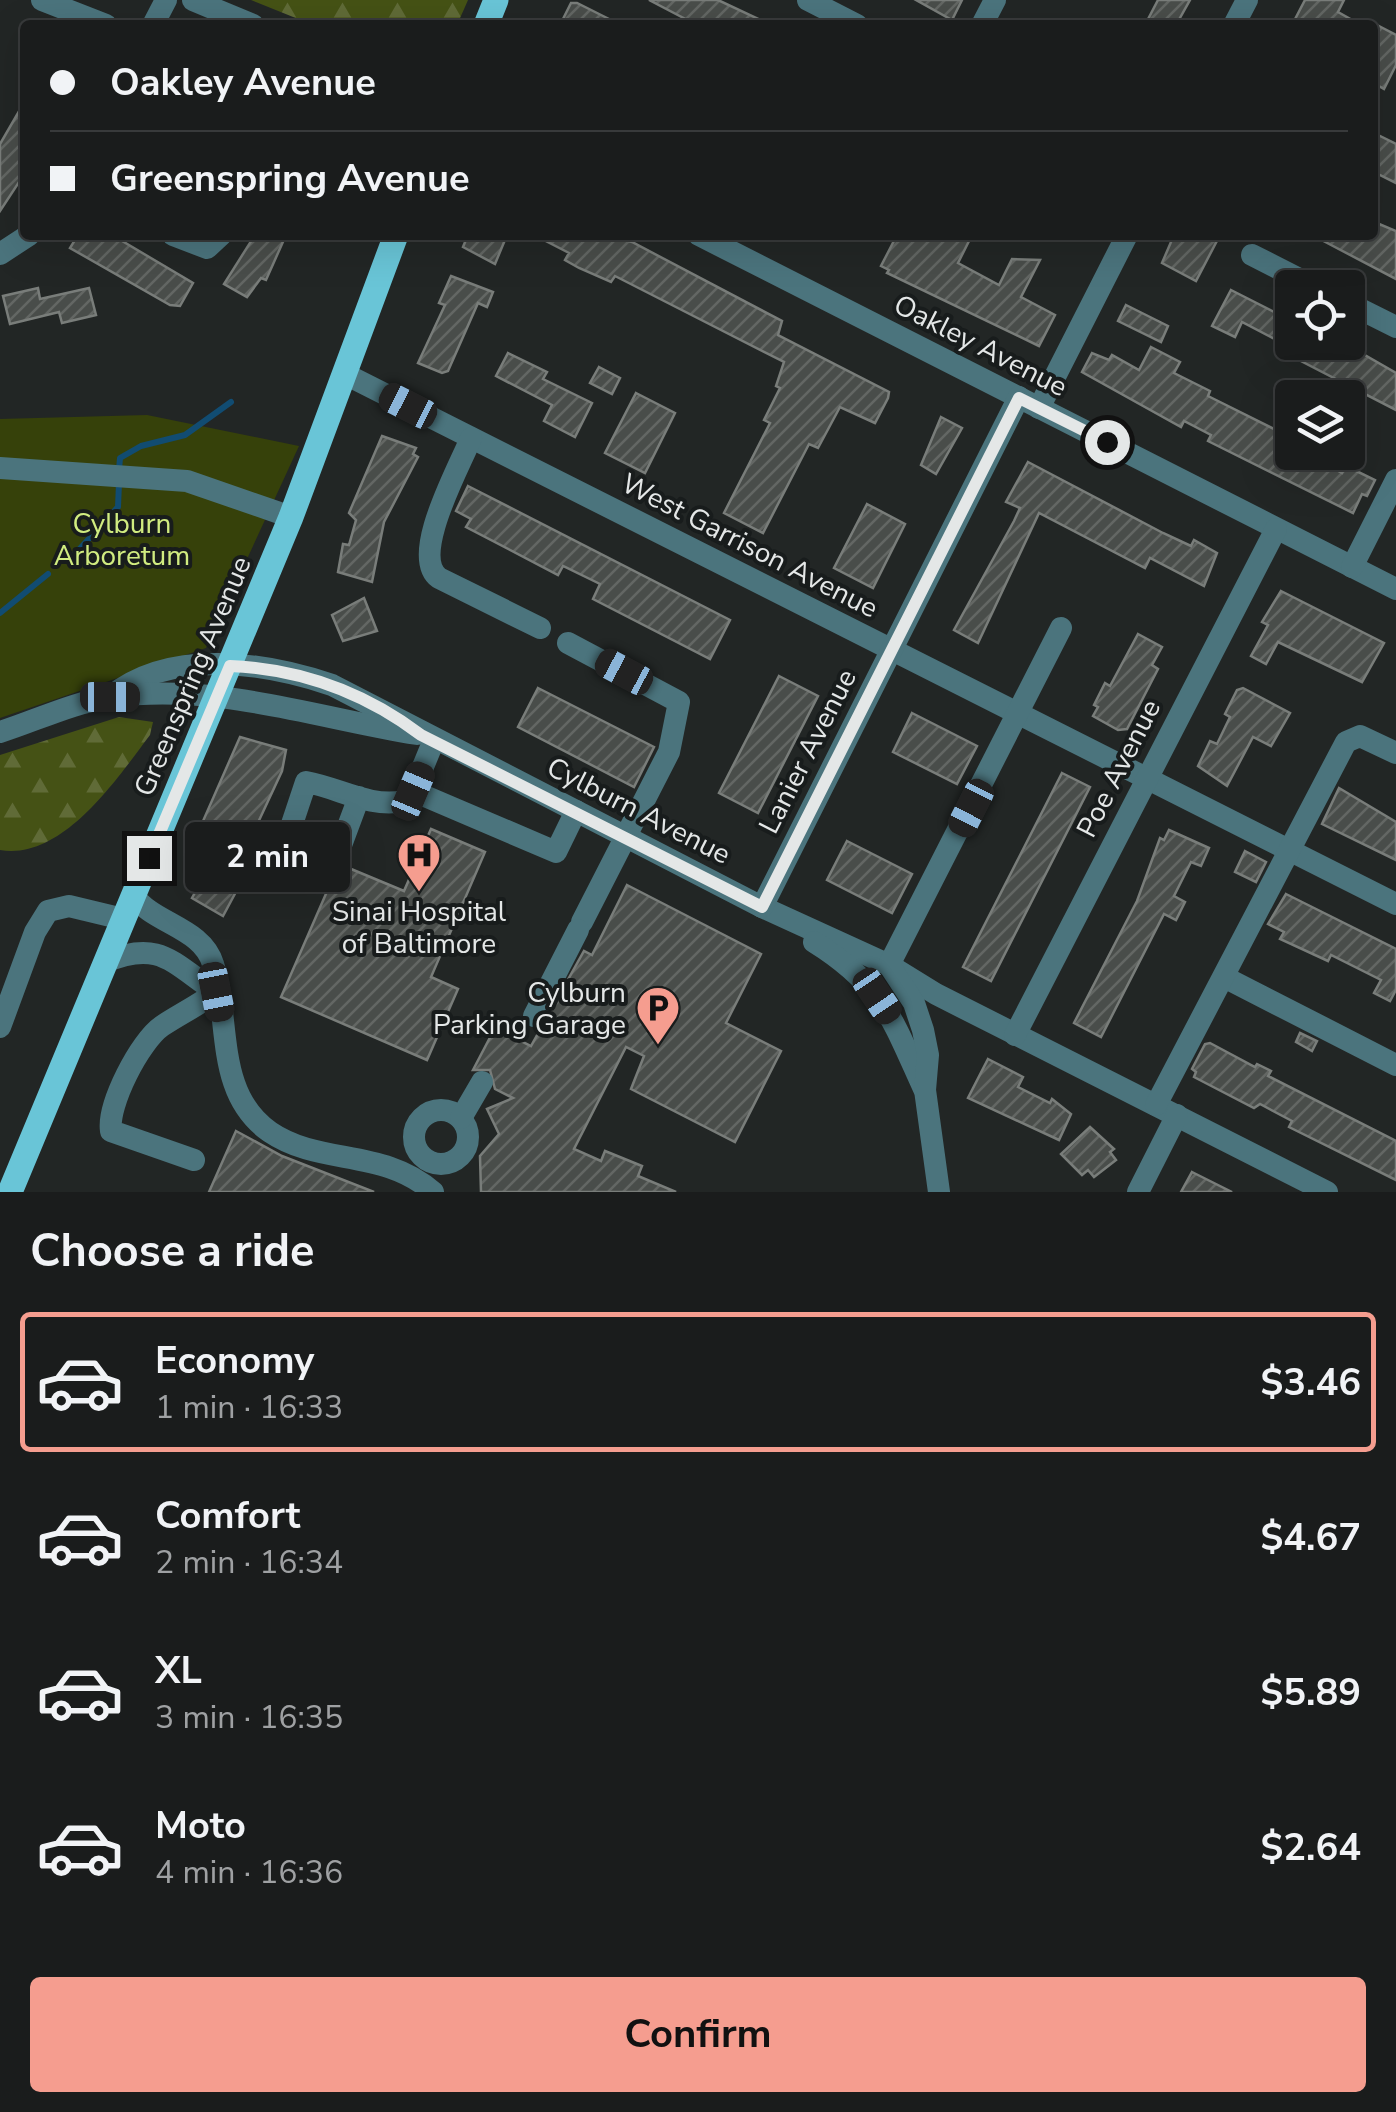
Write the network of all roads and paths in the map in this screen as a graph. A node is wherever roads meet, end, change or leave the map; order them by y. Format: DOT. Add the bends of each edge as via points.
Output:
graph roads {
  1 [pos="42,0"];
  2 [pos="193,0"];
  3 [pos="808,0"];
  4 [pos="93,20"];
  5 [pos="241,20"];
  6 [pos="848,20"];
  7 [pos="21,240"];
  8 [pos="182,240"];
  9 [pos="215,240"];
  10 [pos="394,240"];
  11 [pos="709,240"];
  12 [pos="1123,240"];
  13 [pos="0,254"];
  14 [pos="1252,254"];
  15 [pos="1283,270"];
  16 [pos="1365,312"];
  17 [pos="1396,328"];
  18 [pos="345,374"];
  19 [pos="1029,402"];
  20 [pos="472,438"];
  21 [pos="0,468"];
  22 [pos="1396,480"];
  23 [pos="291,517"];
  24 [pos="1276,529"];
  25 [pos="1352,567"];
  26 [pos="1396,589"];
  27 [pos="540,628"];
  28 [pos="1061,628"];
  29 [pos="568,643"];
  30 [pos="892,650"];
  31 [pos="230,666"];
  32 [pos="110,697"];
  33 [pos="216,697"];
  34 [pos="1020,714"];
  35 [pos="0,732"];
  36 [pos="428,738"];
  37 [pos="1396,754"];
  38 [pos="1146,778"];
  39 [pos="413,791"];
  40 [pos="360,797"];
  41 [pos="576,812"];
  42 [pos="626,837"];
  43 [pos="1288,850"];
  44 [pos="134,895"];
  45 [pos="1396,904"];
  46 [pos="762,907"];
  47 [pos="123,920"];
  48 [pos="834,955"];
  49 [pos="105,962"];
  50 [pos="1224,976"];
  51 [pos="902,984"];
  52 [pos="216,992"];
  53 [pos="890,1015"];
  54 [pos="534,1016"];
  55 [pos="0,1027"];
  56 [pos="1015,1035"];
  57 [pos="1396,1065"];
  58 [pos="482,1082"];
  59 [pos="924,1090"];
  60 [pos="1167,1110"];
  61 [pos="461,1118"];
  62 [pos="194,1160"];
  63 [pos="414,1165"];
  64 [pos="10,1192"];
  65 [pos="433,1192"];
  66 [pos="939,1192"];
  67 [pos="1138,1192"];
  68 [pos="1327,1192"];
  1 -- 4 [label="street"];
  2 -- 5 [label="street"];
  3 -- 6 [label="street"];
  7 -- 13 [label="street"];
  8 -- 9 [label="street" via="198,248"];
  10 -- 18 [label="main road, Greenspring Avenue"];
  11 -- 19 [label="street, Oakley Avenue"];
  12 -- 19 [label="street, Lanier Avenue"];
  14 -- 15 [label="street"];
  16 -- 17 [label="street"];
  18 -- 20 [label="street, West Garrison Avenue"];
  18 -- 23 [label="main road, Greenspring Avenue"];
  19 -- 24 [label="street, Oakley Avenue"];
  19 -- 30 [label="street, Lanier Avenue"];
  20 -- 27 [label="street" via="429,539 428,563 439,578"];
  20 -- 30 [label="street, West Garrison Avenue"];
  21 -- 23 [label="street" via="142,475 212,487"];
  22 -- 25 [label="street"];
  23 -- 31 [label="main road, Greenspring Avenue"];
  24 -- 25 [label="street, Oakley Avenue"];
  24 -- 38 [label="street, Poe Avenue"];
  25 -- 26 [label="street, Oakley Avenue"];
  28 -- 34 [label="street"];
  29 -- 42 [label="street" via="680,702 669,752"];
  30 -- 34 [label="street, West Garrison Avenue"];
  30 -- 46 [label="street, Lanier Avenue"];
  31 -- 32 [label="street, Cylburn Avenue" via="146,674"];
  31 -- 33 [label="main road, Greenspring Avenue"];
  31 -- 36 [label="street, Cylburn Avenue" via="269,668 332,685"];
  32 -- 33 [label="street, Cylburn Avenue"];
  32 -- 35 [label="street, Cylburn Avenue"];
  33 -- 36 [label="street, Cylburn Avenue"];
  33 -- 44 [label="main road, Greenspring Avenue"];
  34 -- 38 [label="street, West Garrison Avenue"];
  34 -- 51 [label="street"];
  36 -- 39 [label="street"];
  36 -- 41 [label="street, Cylburn Avenue"];
  37 -- 43 [label="street" via="1360,736 1346,742"];
  38 -- 43 [label="street, West Garrison Avenue"];
  38 -- 56 [label="street, Poe Avenue"];
  39 -- 40 [label="street" via="392,803"];
  39 -- 41 [label="street" via="556,852"];
  41 -- 42 [label="street, Cylburn Avenue"];
  42 -- 46 [label="street, Cylburn Avenue"];
  42 -- 54 [label="street"];
  43 -- 45 [label="street, West Garrison Avenue"];
  43 -- 50 [label="street"];
  44 -- 47 [label="main road, Greenspring Avenue"];
  44 -- 52 [label="street" via="206,950"];
  46 -- 48 [label="street"];
  46 -- 51 [label="street, Cylburn Avenue"];
  47 -- 49 [label="main road, Greenspring Avenue"];
  47 -- 55 [label="street" via="86,908 48,910"];
  48 -- 51 [label="street, Cylburn Avenue"];
  48 -- 53 [label="street" via="864,977"];
  49 -- 52 [label="street" via="152,951"];
  49 -- 64 [label="main road, Greenspring Avenue"];
  50 -- 57 [label="street"];
  50 -- 60 [label="street"];
  51 -- 53 [label="street"];
  51 -- 56 [label="street, Cylburn Avenue"];
  51 -- 59 [label="street" via="928,1055"];
  52 -- 62 [label="street" via="159,1028 139,1050 108,1118 111,1131"];
  52 -- 63 [label="street" via="234,1085 269,1131 304,1148"];
  53 -- 59 [label="street"];
  56 -- 60 [label="street, Cylburn Avenue"];
  58 -- 61 [label="street"];
  59 -- 66 [label="street"];
  60 -- 67 [label="street"];
  60 -- 68 [label="street, Cylburn Avenue"];
  61 -- 63 [label="street" via="468,1135 464,1153 440,1165"];
  61 -- 63 [label="street" via="440,1109 421,1117 413,1137"];
  63 -- 65 [label="street"];
}
